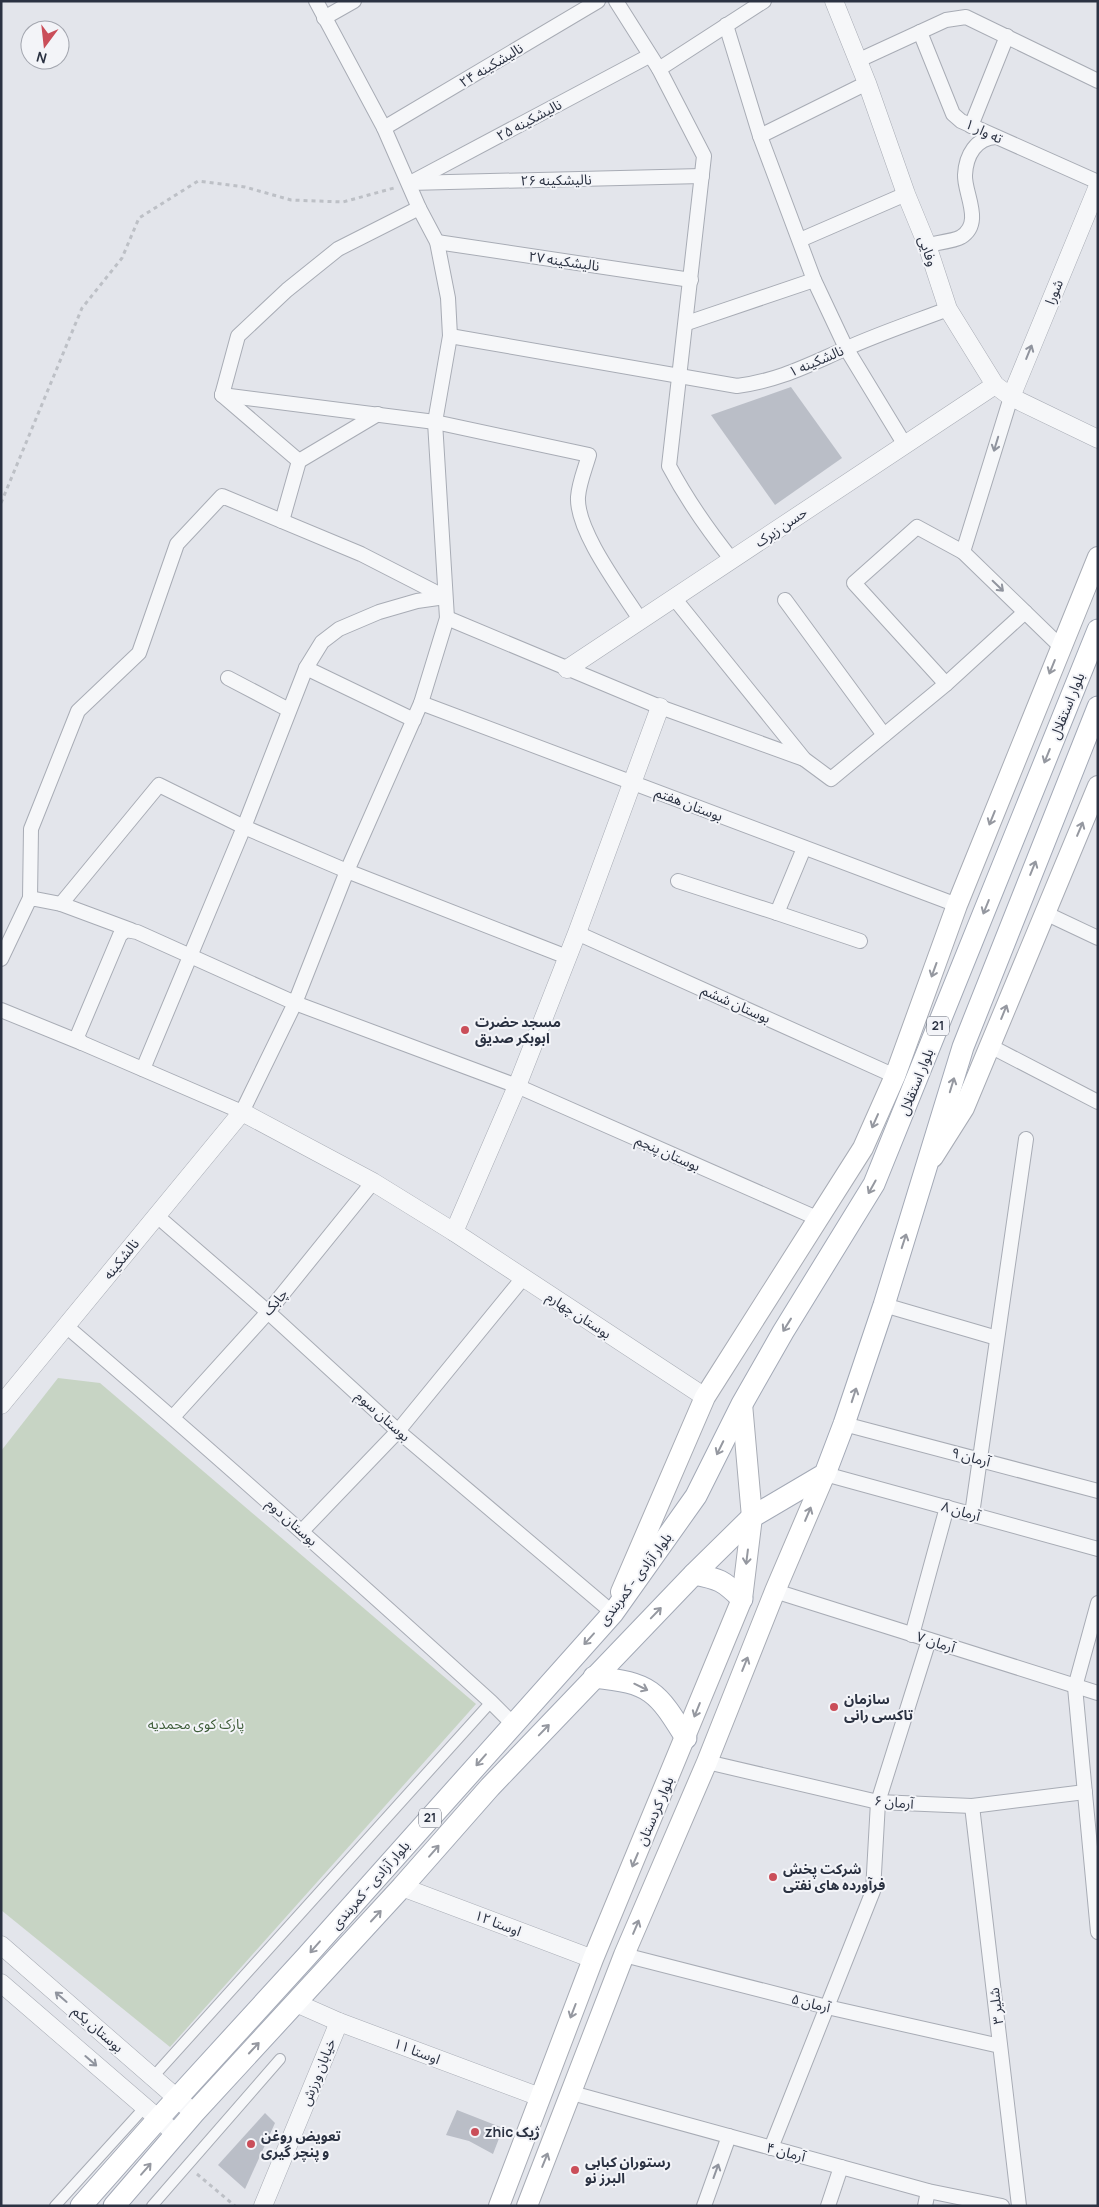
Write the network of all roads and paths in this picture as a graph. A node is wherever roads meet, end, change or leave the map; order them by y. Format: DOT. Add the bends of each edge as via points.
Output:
graph roads {
  1 [pos="316,1"];
  2 [pos="354,1"];
  3 [pos="598,1"];
  4 [pos="616,1"];
  5 [pos="764,1"];
  6 [pos="834,1"];
  7 [pos="324,18"];
  8 [pos="726,25"];
  9 [pos="920,32"];
  10 [pos="1007,36"];
  11 [pos="649,56"];
  12 [pos="857,61"];
  13 [pos="658,69"];
  14 [pos="1098,81"];
  15 [pos="867,82"];
  16 [pos="971,126"];
  17 [pos="384,128"];
  18 [pos="760,136"];
  19 [pos="996,137"];
  20 [pos="702,176"];
  21 [pos="1098,182"];
  22 [pos="409,184"];
  23 [pos="1098,186"];
  24 [pos="906,194"];
  25 [pos="419,208"];
  26 [pos="800,240"];
  27 [pos="437,242"];
  28 [pos="927,245"];
  29 [pos="691,280"];
  30 [pos="814,280"];
  31 [pos="948,309"];
  32 [pos="687,323"];
  33 [pos="450,336"];
  34 [pos="846,348"];
  35 [pos="679,374"];
  36 [pos="996,385"];
  37 [pos="222,395"];
  38 [pos="1011,397"];
  39 [pos="378,414"];
  40 [pos="435,422"];
  41 [pos="1098,439"];
  42 [pos="905,445"];
  43 [pos="299,461"];
  44 [pos="1,503"];
  45 [pos="282,521"];
  46 [pos="963,552"];
  47 [pos="1098,557"];
  48 [pos="732,560"];
  49 [pos="446,597"];
  50 [pos="674,598"];
  51 [pos="1086,598"];
  52 [pos="785,600"];
  53 [pos="1025,612"];
  54 [pos="447,618"];
  55 [pos="641,620"];
  56 [pos="1098,630"];
  57 [pos="1060,646"];
  58 [pos="306,668"];
  59 [pos="567,669"];
  60 [pos="228,678"];
  61 [pos="946,684"];
  62 [pos="422,703"];
  63 [pos="660,707"];
  64 [pos="1098,708"];
  65 [pos="289,710"];
  66 [pos="414,720"];
  67 [pos="884,735"];
  68 [pos="804,759"];
  69 [pos="632,783"];
  70 [pos="1098,786"];
  71 [pos="244,827"];
  72 [pos="804,848"];
  73 [pos="347,871"];
  74 [pos="678,881"];
  75 [pos="30,898"];
  76 [pos="61,904"];
  77 [pos="957,905"];
  78 [pos="777,913"];
  79 [pos="1045,913"];
  80 [pos="131,930"];
  81 [pos="577,933"];
  82 [pos="1098,938"];
  83 [pos="860,941"];
  84 [pos="190,956"];
  85 [pos="567,957"];
  86 [pos="1,959"];
  87 [pos="295,1003"];
  88 [pos="1,1010"];
  89 [pos="82,1044"];
  90 [pos="990,1046"];
  91 [pos="142,1069"];
  92 [pos="894,1076"];
  93 [pos="517,1086"];
  94 [pos="1098,1102"];
  95 [pos="242,1112"];
  96 [pos="1026,1139"];
  97 [pos="928,1164"];
  98 [pos="372,1182"];
  99 [pos="157,1216"];
  100 [pos="819,1219"];
  101 [pos="454,1232"];
  102 [pos="523,1278"];
  103 [pos="884,1304"];
  104 [pos="268,1312"];
  105 [pos="66,1326"];
  106 [pos="997,1338"];
  107 [pos="705,1397"];
  108 [pos="742,1404"];
  109 [pos="1,1405"];
  110 [pos="173,1417"];
  111 [pos="844,1424"];
  112 [pos="398,1432"];
  113 [pos="980,1459"];
  114 [pos="825,1474"];
  115 [pos="1098,1491"];
  116 [pos="947,1507"];
  117 [pos="972,1514"];
  118 [pos="752,1518"];
  119 [pos="302,1531"];
  120 [pos="1098,1549"];
  121 [pos="694,1574"];
  122 [pos="774,1591"];
  123 [pos="742,1599"];
  124 [pos="1098,1603"];
  125 [pos="613,1612"];
  126 [pos="912,1634"];
  127 [pos="929,1640"];
  128 [pos="594,1677"];
  129 [pos="1075,1687"];
  130 [pos="1098,1693"];
  131 [pos="491,1702"];
  132 [pos="513,1724"];
  133 [pos="686,1738"];
  134 [pos="707,1762"];
  135 [pos="1085,1792"];
  136 [pos="878,1802"];
  137 [pos="972,1806"];
  138 [pos="402,1887"];
  139 [pos="1098,1932"];
  140 [pos="1,1945"];
  141 [pos="624,1955"];
  142 [pos="593,1959"];
  143 [pos="1,1983"];
  144 [pos="296,2003"];
  145 [pos="827,2007"];
  146 [pos="339,2022"];
  147 [pos="1000,2046"];
  148 [pos="280,2059"];
  149 [pos="153,2077"];
  150 [pos="572,2093"];
  151 [pos="176,2098"];
  152 [pos="540,2098"];
  153 [pos="151,2113"];
  154 [pos="194,2113"];
  155 [pos="176,2134"];
  156 [pos="729,2136"];
  157 [pos="771,2148"];
  158 [pos="186,2165"];
  159 [pos="841,2167"];
  160 [pos="928,2190"];
  161 [pos="55,2206"];
  162 [pos="81,2206"];
  163 [pos="114,2206"];
  164 [pos="152,2206"];
  165 [pos="235,2206"];
  166 [pos="263,2206"];
  167 [pos="499,2206"];
  168 [pos="527,2206"];
  169 [pos="704,2206"];
  170 [pos="828,2206"];
  171 [pos="924,2206"];
  172 [pos="1002,2206"];
  173 [pos="1020,2206"];
  1 -- 7 [label="street"];
  2 -- 7 [label="street"];
  3 -- 17 [label="street, نالیشکینه ۲۴"];
  4 -- 11 [label="street"];
  5 -- 8 [label="street"];
  6 -- 12 [label="street, وفایی"];
  7 -- 17 [label="street"];
  8 -- 13 [label="street"];
  8 -- 18 [label="street"];
  9 -- 10 [label="street" via="946,20 966,17"];
  9 -- 12 [label="street"];
  9 -- 16 [label="street, ته وار ۱" via="953,114"];
  10 -- 14 [label="street"];
  10 -- 16 [label="street"];
  11 -- 13 [label="street"];
  11 -- 22 [label="street, نالیشکینه ۲۵"];
  12 -- 15 [label="street, وفایی"];
  13 -- 20 [label="street" via="704,156"];
  15 -- 18 [label="street"];
  15 -- 24 [label="street, وفایی"];
  16 -- 19 [label="street, ته وار ۱"];
  17 -- 22 [label="street"];
  18 -- 26 [label="street"];
  19 -- 21 [label="street, ته وار ۱"];
  19 -- 28 [label="street" via="979,141 969,158 965,174 972,207 970,226 961,237"];
  20 -- 22 [label="street, نالیشکینه ۲۶"];
  20 -- 29 [label="street"];
  22 -- 25 [label="street"];
  22 -- 44 [label="path" via="343,202 291,200 245,187 198,181 139,218 122,258 82,308"];
  38 -- 23 [label="street, شورا, one-way"];
  24 -- 26 [label="street"];
  24 -- 28 [label="street, وفایی"];
  25 -- 27 [label="street"];
  25 -- 37 [label="street" via="338,249 287,290 238,336"];
  26 -- 30 [label="street"];
  27 -- 29 [label="street, نالیشکینه ۲۷"];
  27 -- 33 [label="street" via="448,298"];
  28 -- 31 [label="street, وفایی"];
  29 -- 32 [label="street"];
  30 -- 32 [label="street"];
  30 -- 34 [label="street"];
  31 -- 34 [label="street, نالشکینه ۱"];
  31 -- 36 [label="street, وفایی"];
  32 -- 35 [label="street"];
  33 -- 35 [label="street, نالشکینه ۱"];
  33 -- 40 [label="street"];
  34 -- 35 [label="street, نالشکینه ۱" via="800,370 757,384 718,384"];
  34 -- 42 [label="street"];
  35 -- 48 [label="street" via="669,466 706,528"];
  36 -- 38 [label="street, وفایی"];
  36 -- 42 [label="street, حسن زیرک"];
  37 -- 39 [label="street"];
  37 -- 43 [label="street"];
  38 -- 41 [label="street, وفایی"];
  38 -- 46 [label="street, one-way"];
  39 -- 40 [label="street"];
  39 -- 43 [label="street"];
  40 -- 49 [label="street"];
  40 -- 55 [label="street" via="589,455 578,497 580,515 588,536"];
  42 -- 48 [label="street, حسن زیرک"];
  43 -- 45 [label="street"];
  45 -- 49 [label="street" via="361,554"];
  45 -- 75 [label="street" via="222,496 177,544 140,653 78,711 31,828"];
  46 -- 53 [label="street, one-way"];
  46 -- 61 [label="street" via="916,527 854,583"];
  47 -- 51 [label="main road"];
  48 -- 50 [label="street, حسن زیرک"];
  49 -- 54 [label="street"];
  49 -- 58 [label="street" via="379,612 339,629 322,642"];
  50 -- 55 [label="street, حسن زیرک"];
  50 -- 68 [label="street"];
  51 -- 57 [label="main road"];
  52 -- 67 [label="street"];
  53 -- 57 [label="street"];
  53 -- 61 [label="street"];
  54 -- 59 [label="street"];
  54 -- 62 [label="street"];
  55 -- 59 [label="street, حسن زیرک"];
  56 -- 108 [label="main road, بلوار استقلال / 21, one-way" via="874,1184"];
  57 -- 77 [label="main road, one-way"];
  58 -- 65 [label="street"];
  58 -- 66 [label="street"];
  59 -- 63 [label="street"];
  60 -- 65 [label="street"];
  61 -- 67 [label="street"];
  62 -- 66 [label="street"];
  62 -- 69 [label="street, بوستان هفتم"];
  63 -- 68 [label="street"];
  63 -- 69 [label="street"];
  97 -- 64 [label="main road, 21, one-way" via="963,1047"];
  65 -- 71 [label="street"];
  66 -- 73 [label="street"];
  67 -- 68 [label="street" via="830,779"];
  69 -- 72 [label="street, بوستان هفتم"];
  69 -- 81 [label="street"];
  79 -- 70 [label="main road, one-way"];
  71 -- 73 [label="street"];
  71 -- 76 [label="street" via="159,785"];
  71 -- 84 [label="street"];
  72 -- 77 [label="street, بوستان هفتم"];
  72 -- 78 [label="street"];
  73 -- 85 [label="street"];
  73 -- 87 [label="street"];
  74 -- 78 [label="street"];
  75 -- 76 [label="street, بوستان پنجم"];
  75 -- 86 [label="street"];
  76 -- 80 [label="street, بوستان پنجم"];
  77 -- 92 [label="main road, one-way"];
  78 -- 83 [label="street"];
  79 -- 82 [label="street"];
  90 -- 79 [label="main road, one-way"];
  80 -- 84 [label="street, بوستان پنجم"];
  80 -- 89 [label="street" via="120,935 77,1037"];
  81 -- 85 [label="street"];
  81 -- 92 [label="street, بوستان ششم"];
  84 -- 87 [label="street, بوستان پنجم"];
  84 -- 91 [label="street"];
  85 -- 93 [label="street"];
  87 -- 93 [label="street, بوستان پنجم"];
  87 -- 95 [label="street"];
  88 -- 89 [label="street"];
  89 -- 91 [label="street"];
  90 -- 94 [label="street"];
  90 -- 97 [label="main road" via="964,1108"];
  91 -- 95 [label="street"];
  92 -- 100 [label="main road, one-way" via="863,1148"];
  93 -- 100 [label="street, بوستان پنجم"];
  93 -- 101 [label="street"];
  95 -- 98 [label="street, بوستان چهارم"];
  95 -- 99 [label="street, نالشکینه"];
  96 -- 106 [label="street"];
  103 -- 97 [label="main road, 21, one-way"];
  98 -- 101 [label="street, بوستان چهارم"];
  98 -- 104 [label="street, چابک"];
  99 -- 104 [label="street, بوستان سوم"];
  99 -- 105 [label="street, نالشکینه"];
  100 -- 107 [label="main road"];
  101 -- 102 [label="street, بوستان چهارم"];
  102 -- 107 [label="street, بوستان چهارم"];
  102 -- 112 [label="street"];
  103 -- 106 [label="street"];
  111 -- 103 [label="main road, 21, one-way"];
  104 -- 110 [label="street, چابک"];
  104 -- 112 [label="street, بوستان سوم"];
  105 -- 109 [label="street, نالشکینه"];
  105 -- 110 [label="street, بوستان دوم"];
  106 -- 113 [label="street"];
  107 -- 125 [label="main road"];
  108 -- 118 [label="main road, بلوار کردستان"];
  108 -- 125 [label="main road, بلوار آزادی - کمربندی / 21, one-way" via="696,1496"];
  110 -- 119 [label="street, بوستان دوم"];
  111 -- 113 [label="street, آرمان ۹"];
  111 -- 114 [label="main road, 21"];
  112 -- 119 [label="street"];
  112 -- 125 [label="street, بوستان سوم"];
  113 -- 115 [label="street, آرمان ۹"];
  113 -- 117 [label="street"];
  114 -- 116 [label="street, آرمان ۸"];
  114 -- 118 [label="main road, بلوار آزادی - کمربندی"];
  122 -- 114 [label="main road, بلوار کردستان, one-way"];
  116 -- 117 [label="street, آرمان ۸"];
  116 -- 126 [label="street"];
  117 -- 120 [label="street, آرمان ۸"];
  118 -- 121 [label="main road, بلوار آزادی - کمربندی"];
  118 -- 123 [label="main road, بلوار کردستان, one-way"];
  119 -- 131 [label="street, بوستان دوم"];
  121 -- 123 [label="main road" via="718,1578"];
  128 -- 121 [label="main road, بلوار آزادی - کمربندی, one-way"];
  122 -- 126 [label="street, آرمان ۷"];
  134 -- 122 [label="main road, بلوار کردستان, one-way"];
  123 -- 133 [label="main road, بلوار کردستان, one-way"];
  124 -- 129 [label="street"];
  125 -- 132 [label="main road, بلوار آزادی - کمربندی / 21, one-way"];
  126 -- 127 [label="street, آرمان ۷"];
  127 -- 129 [label="street, آرمان ۷"];
  127 -- 136 [label="street"];
  128 -- 133 [label="main road, one-way" via="626,1680 647,1689 665,1704"];
  138 -- 128 [label="main road, بلوار آزادی - کمربندی, one-way" via="490,1787"];
  129 -- 130 [label="street, آرمان ۷"];
  129 -- 135 [label="street"];
  131 -- 132 [label="street, بوستان دوم"];
  131 -- 149 [label="street"];
  132 -- 151 [label="main road, بلوار آزادی - کمربندی / 21, one-way" via="306,1958"];
  133 -- 142 [label="main road, بلوار کردستان, one-way"];
  134 -- 136 [label="street, آرمان ۶"];
  141 -- 134 [label="main road, بلوار کردستان, one-way"];
  135 -- 137 [label="street, آرمان ۶"];
  135 -- 139 [label="street"];
  136 -- 137 [label="street, آرمان ۶"];
  136 -- 145 [label="street" via="873,1891"];
  137 -- 147 [label="street, شلیر ۳"];
  138 -- 142 [label="street, اوستا ۱۲"];
  144 -- 138 [label="main road, بلوار آزادی - کمربندی, one-way"];
  149 -- 140 [label="street, بوستان یکم, one-way"];
  141 -- 145 [label="street, آرمان ۵"];
  141 -- 150 [label="main road, بلوار کردستان"];
  142 -- 152 [label="main road, بلوار کردستان, one-way"];
  143 -- 153 [label="street, one-way"];
  144 -- 146 [label="street, اوستا ۱۱"];
  154 -- 144 [label="main road, بلوار آزادی - کمربندی, one-way"];
  145 -- 147 [label="street, آرمان ۵"];
  145 -- 157 [label="street"];
  146 -- 152 [label="street, اوستا ۱۱"];
  146 -- 166 [label="street, خیابان ورزش"];
  147 -- 173 [label="street, شلیر ۳"];
  148 -- 158 [label="street"];
  149 -- 151 [label="street, بوستان یکم"];
  150 -- 156 [label="street, آرمان ۴"];
  168 -- 150 [label="main road, بلوار کردستان, one-way"];
  151 -- 153 [label="main road, بلوار آزادی - کمربندی / 21"];
  151 -- 154 [label="street, بوستان یکم"];
  152 -- 167 [label="main road, بلوار کردستان"];
  153 -- 155 [label="street"];
  153 -- 161 [label="street"];
  153 -- 162 [label="main road, بلوار آزادی - کمربندی / 21"];
  154 -- 155 [label="main road, بلوار آزادی - کمربندی"];
  163 -- 155 [label="main road, بلوار آزادی - کمربندی, one-way"];
  156 -- 157 [label="street, آرمان ۴"];
  169 -- 156 [label="street, one-way"];
  157 -- 159 [label="street, آرمان ۴"];
  158 -- 164 [label="street"];
  158 -- 165 [label="path"];
  159 -- 160 [label="street, آرمان ۴"];
  159 -- 170 [label="street"];
  160 -- 171 [label="street"];
  160 -- 172 [label="street, آرمان ۴"];
}
